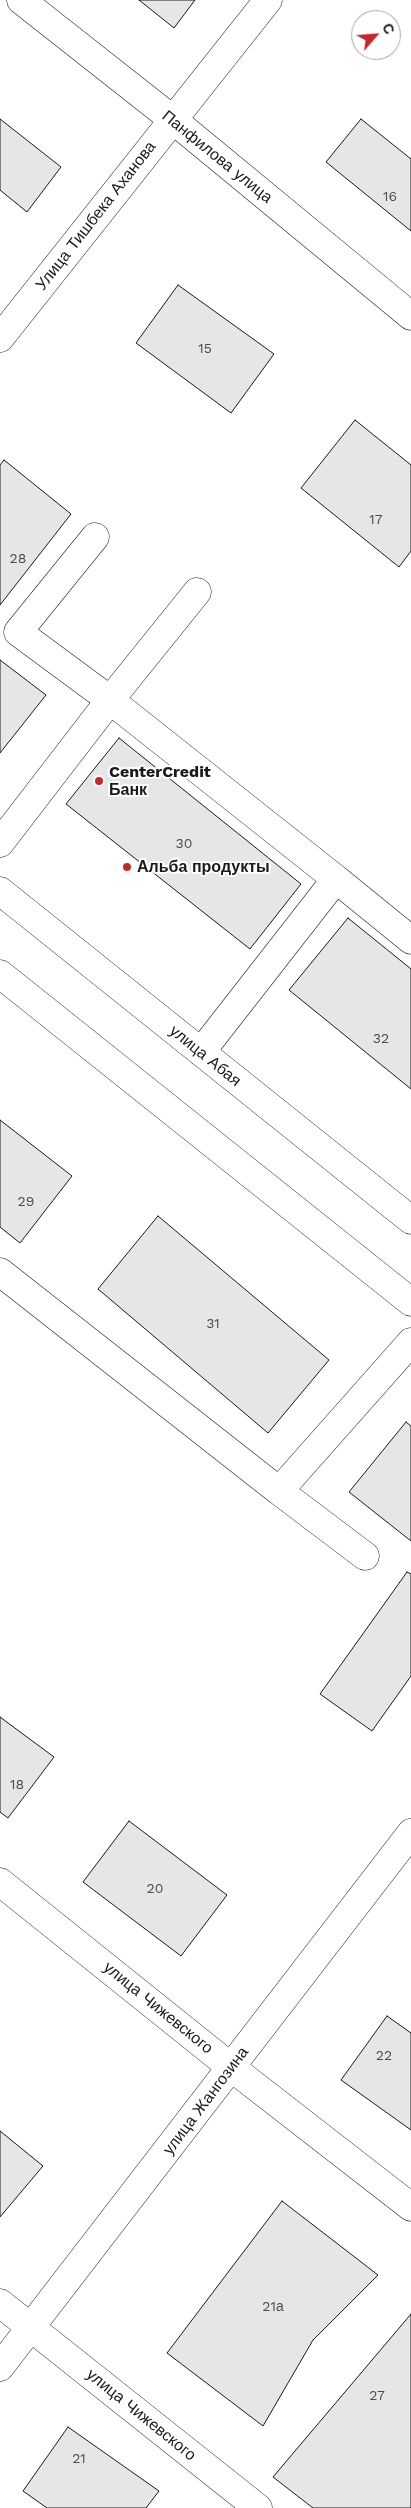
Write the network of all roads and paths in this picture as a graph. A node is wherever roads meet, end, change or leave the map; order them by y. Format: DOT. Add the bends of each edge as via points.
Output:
graph roads {
  1 [pos="21,0"];
  2 [pos="268,0"];
  3 [pos="172,119"];
  4 [pos="411,316"];
  5 [pos="0,338"];
  6 [pos="95,537"];
  7 [pos="197,592"];
  8 [pos="110,700"];
  9 [pos="0,843"];
  10 [pos="336,879"];
  11 [pos="0,892"];
  12 [pos="411,940"];
  13 [pos="0,974"];
  14 [pos="201,1052"];
  15 [pos="411,1220"];
  16 [pos="0,1272"];
  17 [pos="411,1302"];
  18 [pos="411,1342"];
  19 [pos="279,1491"];
  20 [pos="364,1556"];
  21 [pos="411,1833"];
  22 [pos="0,1882"];
  23 [pos="232,2068"];
  24 [pos="411,2207"];
  25 [pos="0,2303"];
  26 [pos="32,2328"];
  27 [pos="0,2367"];
  28 [pos="258,2508"];
  1 -- 3 [label="street, Панфилова улица"];
  2 -- 3 [label="street, Улица Тишбека Аханова"];
  3 -- 4 [label="street, Панфилова улица"];
  3 -- 5 [label="street, Улица Тишбека Аханова"];
  6 -- 8 [label="street" via="18,632"];
  7 -- 8 [label="street"];
  8 -- 9 [label="street"];
  8 -- 10 [label="street"];
  10 -- 12 [label="street"];
  10 -- 14 [label="street"];
  11 -- 14 [label="street, улица Абая"];
  13 -- 17 [label="street"];
  14 -- 15 [label="street, улица Абая"];
  16 -- 19 [label="street"];
  18 -- 19 [label="street"];
  19 -- 20 [label="street"];
  21 -- 23 [label="street, улица Жангозина"];
  22 -- 23 [label="street, улица Чижевского"];
  23 -- 24 [label="street, улица Чижевского"];
  23 -- 26 [label="street, улица Жангозина"];
  25 -- 26 [label="street, улица Чижевского"];
  26 -- 27 [label="street, улица Жангозина"];
  26 -- 28 [label="street, улица Чижевского"];
}
